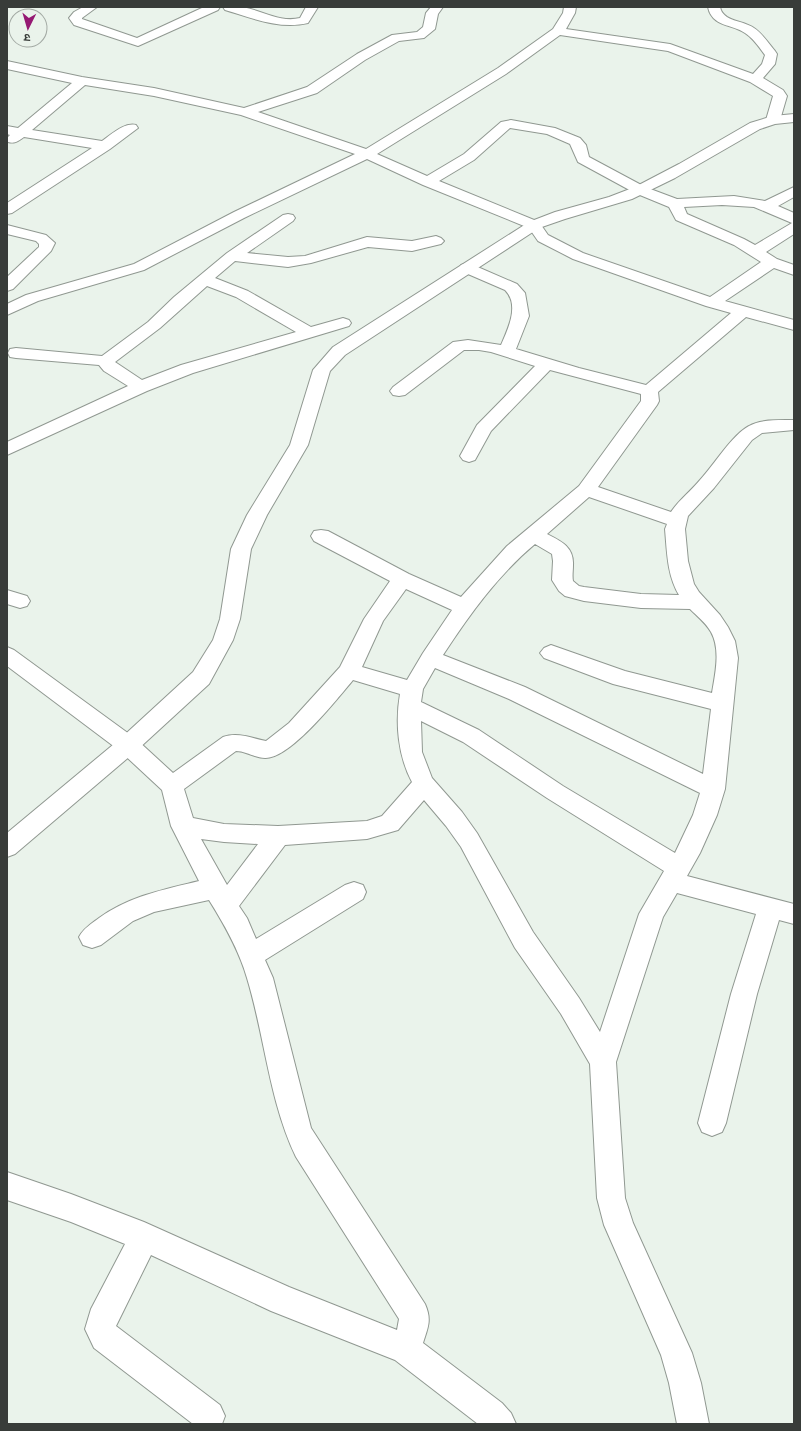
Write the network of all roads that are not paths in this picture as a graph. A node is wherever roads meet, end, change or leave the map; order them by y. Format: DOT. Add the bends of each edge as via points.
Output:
graph roads {
  1 [pos="91,7"];
  2 [pos="214,7"];
  3 [pos="229,7"];
  4 [pos="312,7"];
  5 [pos="437,7"];
  6 [pos="570,7"];
  7 [pos="714,7"];
  8 [pos="558,31"];
  9 [pos="7,65"];
  10 [pos="755,79"];
  11 [pos="82,81"];
  12 [pos="245,112"];
  13 [pos="794,118"];
  14 [pos="773,120"];
  15 [pos="131,128"];
  16 [pos="7,130"];
  17 [pos="21,133"];
  18 [pos="7,143"];
  19 [pos="105,146"];
  20 [pos="367,154"];
  21 [pos="428,182"];
  22 [pos="640,190"];
  23 [pos="794,191"];
  24 [pos="675,204"];
  25 [pos="767,206"];
  26 [pos="7,210"];
  27 [pos="288,218"];
  28 [pos="794,219"];
  29 [pos="534,226"];
  30 [pos="794,227"];
  31 [pos="7,229"];
  32 [pos="436,241"];
  33 [pos="756,251"];
  34 [pos="232,256"];
  35 [pos="772,262"];
  36 [pos="467,268"];
  37 [pos="794,270"];
  38 [pos="204,279"];
  39 [pos="7,286"];
  40 [pos="7,290"];
  41 [pos="32,298"];
  42 [pos="712,303"];
  43 [pos="7,310"];
  44 [pos="742,312"];
  45 [pos="343,323"];
  46 [pos="794,325"];
  47 [pos="308,332"];
  48 [pos="507,351"];
  49 [pos="10,353"];
  50 [pos="106,361"];
  51 [pos="546,364"];
  52 [pos="141,387"];
  53 [pos="399,391"];
  54 [pos="649,391"];
  55 [pos="794,425"];
  56 [pos="7,449"];
  57 [pos="469,456"];
  58 [pos="586,490"];
  59 [pos="676,520"];
  60 [pos="533,535"];
  61 [pos="321,536"];
  62 [pos="402,579"];
  63 [pos="695,602"];
  64 [pos="464,607"];
  65 [pos="551,653"];
  66 [pos="7,655"];
  67 [pos="430,658"];
  68 [pos="349,671"];
  69 [pos="410,698"];
  70 [pos="722,704"];
  71 [pos="128,744"];
  72 [pos="424,784"];
  73 [pos="172,786"];
  74 [pos="713,789"];
  75 [pos="183,826"];
  76 [pos="278,836"];
  77 [pos="7,847"];
  78 [pos="676,875"];
  79 [pos="354,892"];
  80 [pos="221,897"];
  81 [pos="782,911"];
  82 [pos="92,937"];
  83 [pos="251,955"];
  84 [pos="603,1062"];
  85 [pos="712,1123"];
  86 [pos="7,1186"];
  87 [pos="144,1237"];
  88 [pos="406,1349"];
  89 [pos="209,1416"];
  90 [pos="500,1424"];
  91 [pos="694,1424"];
  1 -- 2 [label="street" via="75,18 78,22 138,42"];
  3 -- 4 [label="street" via="296,22 304,20"];
  5 -- 12 [label="street" via="432,13 430,29 422,34 396,38 361,57 317,87"];
  6 -- 8 [label="street"];
  7 -- 10 [label="street" via="718,17 748,30 771,54 770,61"];
  8 -- 10 [label="street" via="670,48"];
  8 -- 20 [label="street" via="502,71"];
  9 -- 11 [label="street"];
  10 -- 14 [label="street" via="780,96"];
  11 -- 12 [label="street" via="154,92"];
  11 -- 17 [label="street"];
  12 -- 20 [label="street"];
  13 -- 14 [label="street"];
  14 -- 22 [label="street" via="755,126"];
  15 -- 19 [label="street"];
  16 -- 17 [label="street"];
  17 -- 18 [label="street"];
  17 -- 19 [label="street"];
  19 -- 26 [label="street"];
  20 -- 21 [label="street"];
  20 -- 41 [label="street" via="239,215 139,267"];
  21 -- 22 [label="street" via="476,151 506,125 517,124 550,131 575,141 583,159"];
  21 -- 29 [label="street"];
  22 -- 24 [label="street"];
  22 -- 29 [label="street" via="604,204 550,218"];
  23 -- 25 [label="street"];
  24 -- 25 [label="street" via="722,200"];
  24 -- 33 [label="street" via="681,217"];
  25 -- 28 [label="street"];
  27 -- 34 [label="street"];
  29 -- 36 [label="street"];
  29 -- 42 [label="street" via="543,238 578,256"];
  30 -- 33 [label="street"];
  31 -- 39 [label="street" via="41,238 48,243 46,248"];
  32 -- 34 [label="street" via="412,246 367,242 306,260 288,262"];
  33 -- 35 [label="street"];
  34 -- 38 [label="street"];
  35 -- 37 [label="street"];
  35 -- 42 [label="street"];
  36 -- 48 [label="street" via="511,287 518,293 521,316"];
  36 -- 71 [label="street" via="339,351 322,370 299,445 257,515 241,550 224,640 201,678"];
  38 -- 47 [label="street" via="242,294"];
  38 -- 50 [label="street" via="154,325"];
  40 -- 41 [label="street"];
  41 -- 43 [label="street"];
  42 -- 44 [label="street"];
  44 -- 46 [label="street"];
  44 -- 54 [label="street"];
  45 -- 47 [label="street"];
  47 -- 52 [label="street" via="187,369"];
  48 -- 51 [label="street"];
  48 -- 53 [label="street" via="471,344 459,346"];
  49 -- 50 [label="street"];
  50 -- 52 [label="street" via="110,367"];
  51 -- 54 [label="street"];
  51 -- 57 [label="street" via="483,429"];
  52 -- 56 [label="street"];
  54 -- 58 [label="street" via="648,406"];
  55 -- 59 [label="street" via="756,429 746,436 708,484 681,510"];
  58 -- 59 [label="street"];
  58 -- 60 [label="street"];
  59 -- 63 [label="street" via="681,578"];
  60 -- 63 [label="street" via="563,552 562,580 572,590 584,594 641,601"];
  60 -- 64 [label="street" via="514,551"];
  61 -- 62 [label="street"];
  62 -- 64 [label="street"];
  62 -- 68 [label="street" via="374,619"];
  63 -- 70 [label="street" via="717,624 724,640 727,658"];
  64 -- 67 [label="street"];
  65 -- 70 [label="street" via="621,678"];
  66 -- 71 [label="street"];
  67 -- 69 [label="street"];
  67 -- 74 [label="street" via="517,693"];
  68 -- 69 [label="street"];
  68 -- 73 [label="street" via="297,729 273,748 266,750 231,743"];
  69 -- 72 [label="street" via="411,752"];
  69 -- 78 [label="street" via="506,758"];
  70 -- 74 [label="street"];
  71 -- 73 [label="street"];
  71 -- 77 [label="street"];
  72 -- 76 [label="street" via="390,823 379,828"];
  72 -- 84 [label="street" via="469,840 524,940 570,1006"];
  73 -- 75 [label="street"];
  74 -- 78 [label="street" via="705,815"];
  75 -- 76 [label="street" via="224,833"];
  75 -- 80 [label="street"];
  76 -- 80 [label="street"];
  78 -- 81 [label="street"];
  78 -- 84 [label="street" via="651,914"];
  79 -- 83 [label="street"];
  80 -- 82 [label="street" via="143,906 124,914"];
  80 -- 83 [label="street" via="238,925"];
  81 -- 85 [label="street" via="744,994"];
  83 -- 88 [label="street" via="260,978 298,1131 414,1315"];
  84 -- 91 [label="street" via="611,1198 619,1225 676,1354"];
  86 -- 87 [label="street"];
  87 -- 88 [label="street" via="282,1300"];
  87 -- 89 [label="street" via="102,1320 100,1329 105,1337"];
  88 -- 90 [label="street"];
}
